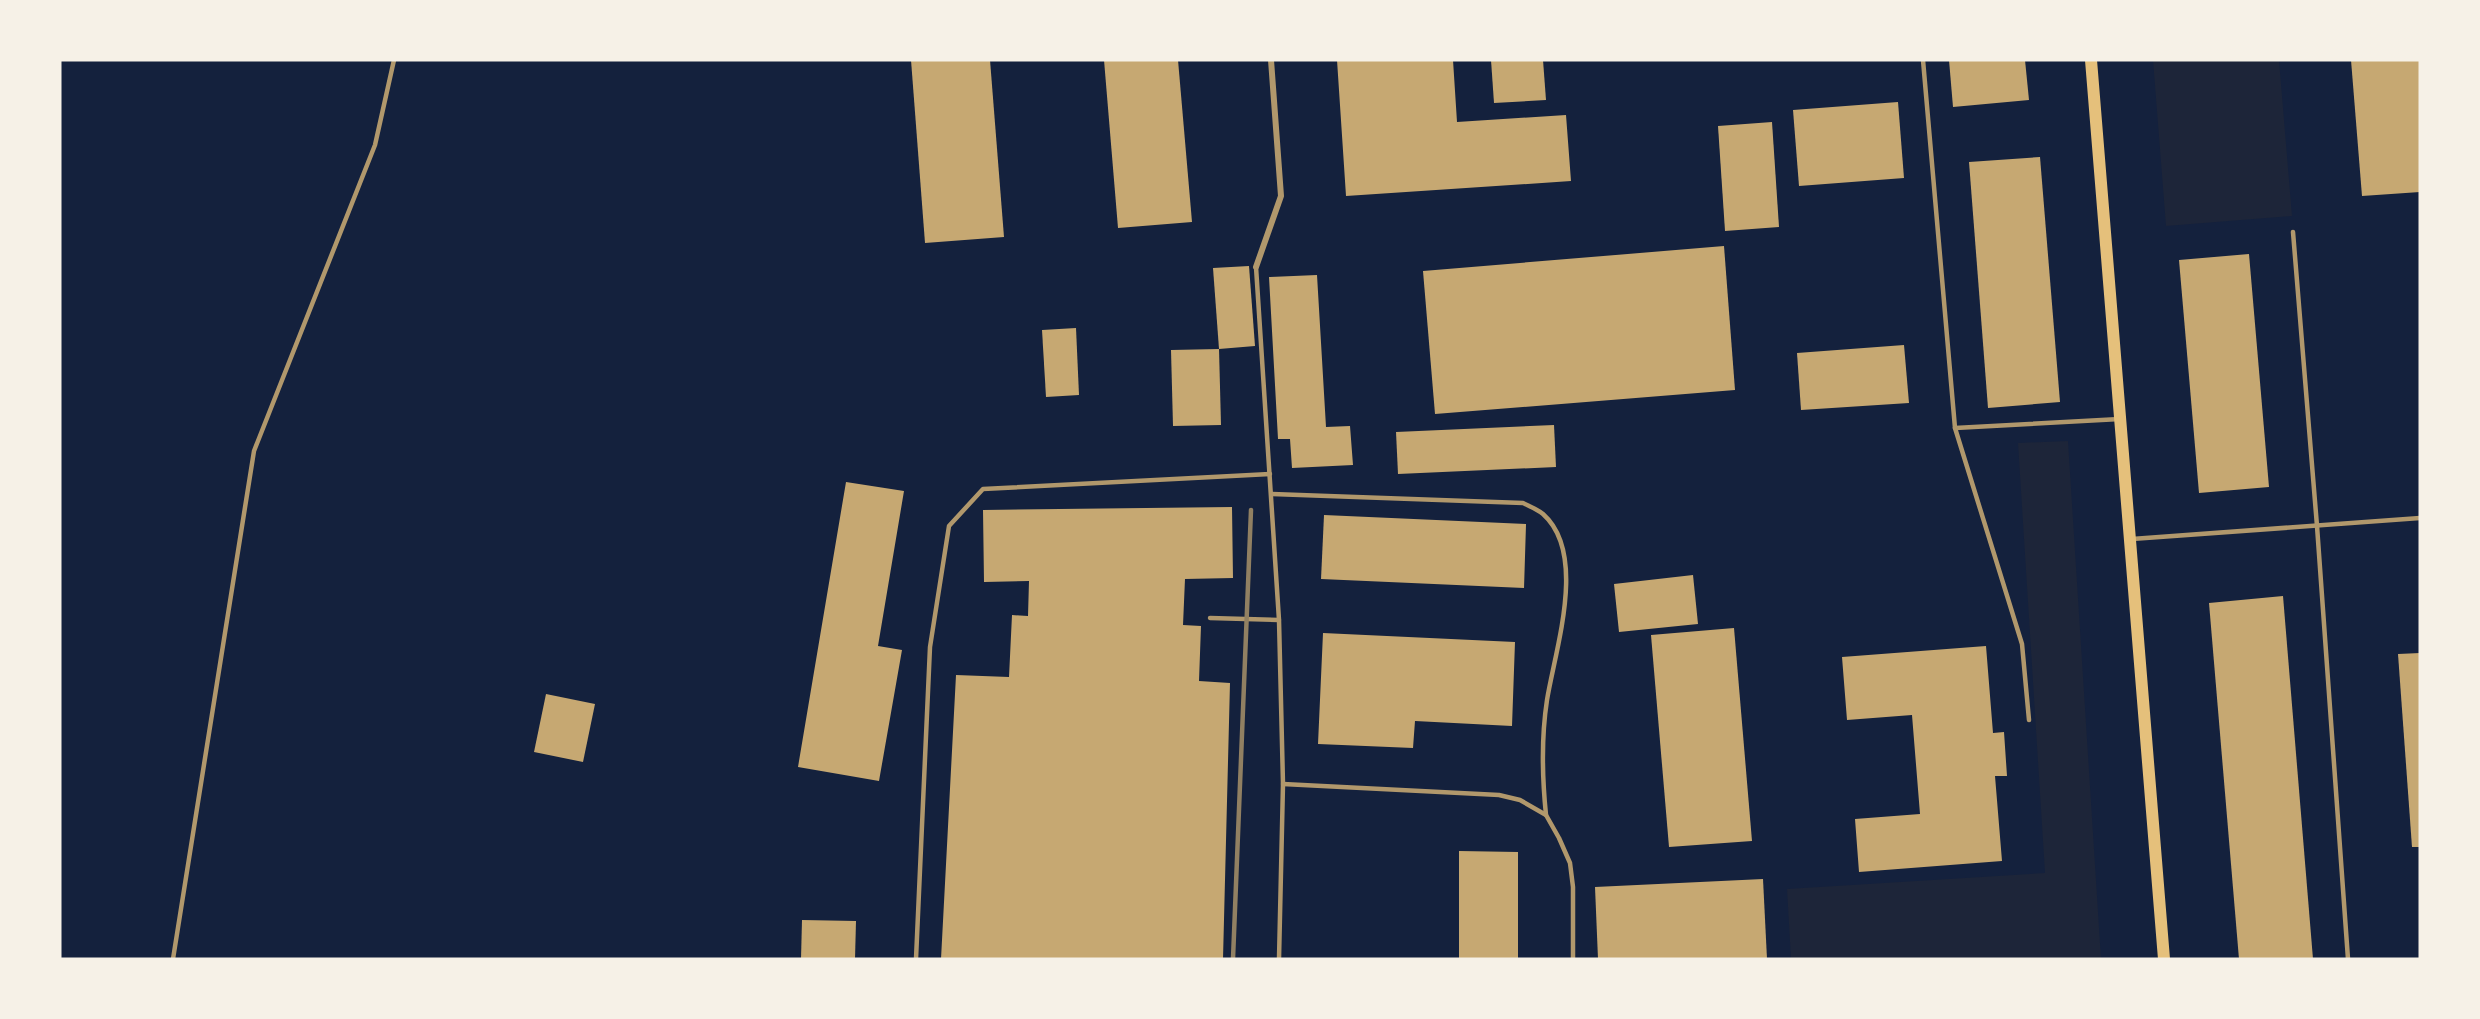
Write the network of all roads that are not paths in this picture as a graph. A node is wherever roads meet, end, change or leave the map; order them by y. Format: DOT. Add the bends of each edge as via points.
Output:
graph roads {
  1 [pos="394,60"];
  2 [pos="1271,60"];
  3 [pos="1923,60"];
  4 [pos="2091,60"];
  5 [pos="2293,232"];
  6 [pos="1256,267"];
  7 [pos="2120,418"];
  8 [pos="1955,428"];
  9 [pos="1270,474"];
  10 [pos="1272,494"];
  11 [pos="2420,518"];
  12 [pos="2317,526"];
  13 [pos="2130,539"];
  14 [pos="1210,618"];
  15 [pos="1280,620"];
  16 [pos="2029,720"];
  17 [pos="1283,784"];
  18 [pos="1546,815"];
  19 [pos="173,959"];
  20 [pos="916,959"];
  21 [pos="1279,959"];
  22 [pos="1573,959"];
  23 [pos="2164,959"];
  24 [pos="2348,959"];
  1 -- 19 [label="lane" via="375,145 254,451"];
  2 -- 6 [label="street" via="1281,196"];
  3 -- 8 [label="lane"];
  4 -- 7 [label="main road"];
  5 -- 12 [label="lane"];
  6 -- 9 [label="lane"];
  7 -- 8 [label="lane"];
  7 -- 13 [label="main road"];
  8 -- 16 [label="lane" via="2022,644"];
  9 -- 10 [label="lane"];
  9 -- 20 [label="lane" via="983,489 949,526 930,647"];
  10 -- 15 [label="lane"];
  10 -- 18 [label="lane" via="1522,503 1543,514 1556,533 1565,558 1567,584 1541,747"];
  11 -- 12 [label="lane"];
  12 -- 13 [label="lane"];
  12 -- 24 [label="lane"];
  13 -- 23 [label="main road"];
  14 -- 15 [label="lane"];
  15 -- 17 [label="lane"];
  17 -- 18 [label="lane" via="1498,795 1520,800"];
  17 -- 21 [label="lane"];
  18 -- 22 [label="lane" via="1570,863"];
}
